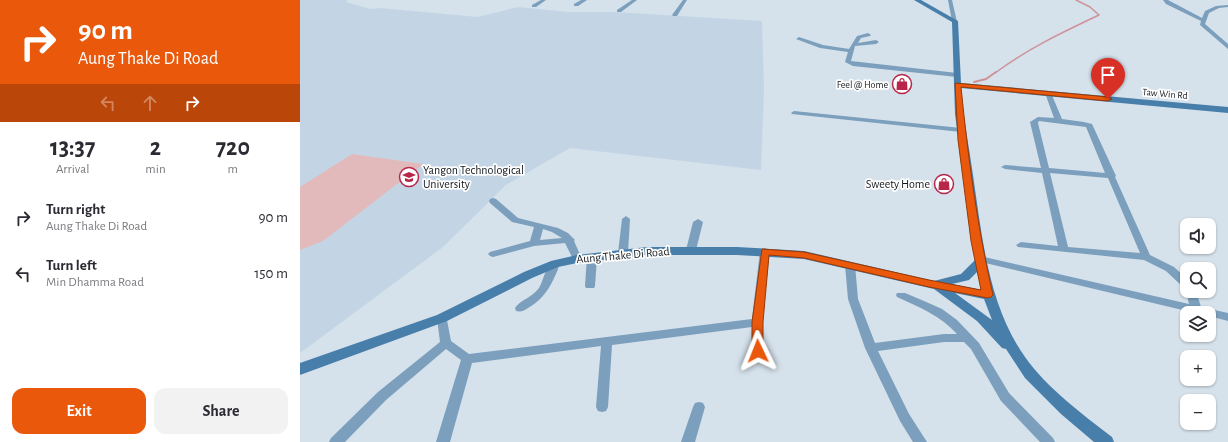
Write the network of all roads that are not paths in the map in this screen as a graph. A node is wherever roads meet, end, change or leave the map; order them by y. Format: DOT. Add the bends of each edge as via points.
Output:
graph roads {
  1 [pos="544,0"];
  2 [pos="585,0"];
  3 [pos="635,0"];
  4 [pos="685,0"];
  5 [pos="917,0"];
  6 [pos="950,0"];
  7 [pos="1166,0"];
  8 [pos="576,5"];
  9 [pos="534,6"];
  10 [pos="1228,6"];
  11 [pos="619,10"];
  12 [pos="675,15"];
  13 [pos="954,21"];
  14 [pos="1204,21"];
  15 [pos="868,35"];
  16 [pos="799,39"];
  17 [pos="876,42"];
  18 [pos="1228,47"];
  19 [pos="852,48"];
  20 [pos="957,80"];
  21 [pos="1048,94"];
  22 [pos="1228,110"];
  23 [pos="794,113"];
  24 [pos="1059,121"];
  25 [pos="961,130"];
  26 [pos="1005,167"];
  27 [pos="1047,170"];
  28 [pos="1112,176"];
  29 [pos="493,201"];
  30 [pos="626,219"];
  31 [pos="698,222"];
  32 [pos="539,226"];
  33 [pos="570,240"];
  34 [pos="534,243"];
  35 [pos="1021,245"];
  36 [pos="1064,249"];
  37 [pos="691,250"];
  38 [pos="765,252"];
  39 [pos="623,253"];
  40 [pos="493,254"];
  41 [pos="592,257"];
  42 [pos="1146,257"];
  43 [pos="577,259"];
  44 [pos="980,260"];
  45 [pos="555,264"];
  46 [pos="850,265"];
  47 [pos="1180,278"];
  48 [pos="929,284"];
  49 [pos="590,286"];
  50 [pos="988,295"];
  51 [pos="901,296"];
  52 [pos="1183,306"];
  53 [pos="520,308"];
  54 [pos="1216,314"];
  55 [pos="1228,317"];
  56 [pos="442,318"];
  57 [pos="757,322"];
  58 [pos="968,338"];
  59 [pos="607,341"];
  60 [pos="446,343"];
  61 [pos="1011,347"];
  62 [pos="872,348"];
  63 [pos="758,351"];
  64 [pos="467,359"];
  65 [pos="300,369"];
  66 [pos="602,406"];
  67 [pos="699,407"];
  68 [pos="336,442"];
  69 [pos="443,442"];
  70 [pos="688,442"];
  71 [pos="920,442"];
  72 [pos="1048,442"];
  73 [pos="1106,442"];
  1 -- 9 [label="street"];
  2 -- 8 [label="street"];
  3 -- 11 [label="street"];
  4 -- 12 [label="street"];
  5 -- 13 [label="main road"];
  6 -- 13 [label="street"];
  7 -- 14 [label="street"];
  10 -- 14 [label="street" via="1208,12"];
  13 -- 20 [label="main road"];
  14 -- 18 [label="street" via="1202,24"];
  15 -- 19 [label="street" via="859,37"];
  16 -- 19 [label="street" via="822,47"];
  17 -- 19 [label="street"];
  19 -- 20 [label="street" via="848,62 853,64"];
  20 -- 21 [label="main road, Taw Win Rd"];
  20 -- 25 [label="main road"];
  21 -- 22 [label="main road, Taw Win Rd"];
  21 -- 24 [label="street"];
  23 -- 25 [label="street"];
  24 -- 27 [label="street" via="1038,119 1034,122"];
  24 -- 28 [label="street" via="1089,126"];
  25 -- 44 [label="main road"];
  26 -- 27 [label="street"];
  27 -- 28 [label="street"];
  27 -- 36 [label="street"];
  28 -- 42 [label="street"];
  29 -- 32 [label="street" via="515,220"];
  30 -- 39 [label="street"];
  31 -- 37 [label="street"];
  32 -- 33 [label="street" via="558,230 566,234"];
  32 -- 34 [label="street"];
  33 -- 34 [label="street"];
  33 -- 43 [label="street"];
  34 -- 40 [label="street"];
  35 -- 36 [label="street"];
  36 -- 42 [label="street"];
  37 -- 38 [label="main road, Aung Thake Di Road"];
  37 -- 39 [label="main road, Aung Thake Di Road"];
  38 -- 46 [label="main road, Aung Thake Di Road" via="804,255"];
  38 -- 57 [label="street"];
  39 -- 41 [label="main road, Aung Thake Di Road"];
  41 -- 43 [label="main road, Aung Thake Di Road"];
  41 -- 49 [label="street"];
  42 -- 47 [label="street" via="1170,269"];
  43 -- 45 [label="main road, Aung Thake Di Road"];
  44 -- 48 [label="main road" via="965,277"];
  44 -- 50 [label="main road"];
  44 -- 52 [label="street"];
  45 -- 53 [label="street" via="544,291"];
  45 -- 56 [label="main road, Aung Thake Di Road"];
  46 -- 48 [label="main road, Aung Thake Di Road"];
  46 -- 62 [label="street" via="854,299"];
  48 -- 50 [label="main road, Aung Thake Di Road"];
  48 -- 61 [label="main road" via="948,293 982,318"];
  50 -- 61 [label="main road"];
  51 -- 58 [label="street" via="928,306 958,325"];
  54 -- 55 [label="street"];
  56 -- 60 [label="street"];
  56 -- 65 [label="main road, Aung Thake Di Road"];
  57 -- 59 [label="street"];
  57 -- 63 [label="street"];
  58 -- 62 [label="street" via="944,338"];
  58 -- 72 [label="street" via="1005,397"];
  59 -- 64 [label="street"];
  59 -- 66 [label="street"];
  60 -- 64 [label="street"];
  60 -- 68 [label="street" via="382,396"];
  61 -- 73 [label="main road" via="1054,400"];
  62 -- 71 [label="street" via="904,417"];
  64 -- 69 [label="street"];
  67 -- 70 [label="street"];
}
